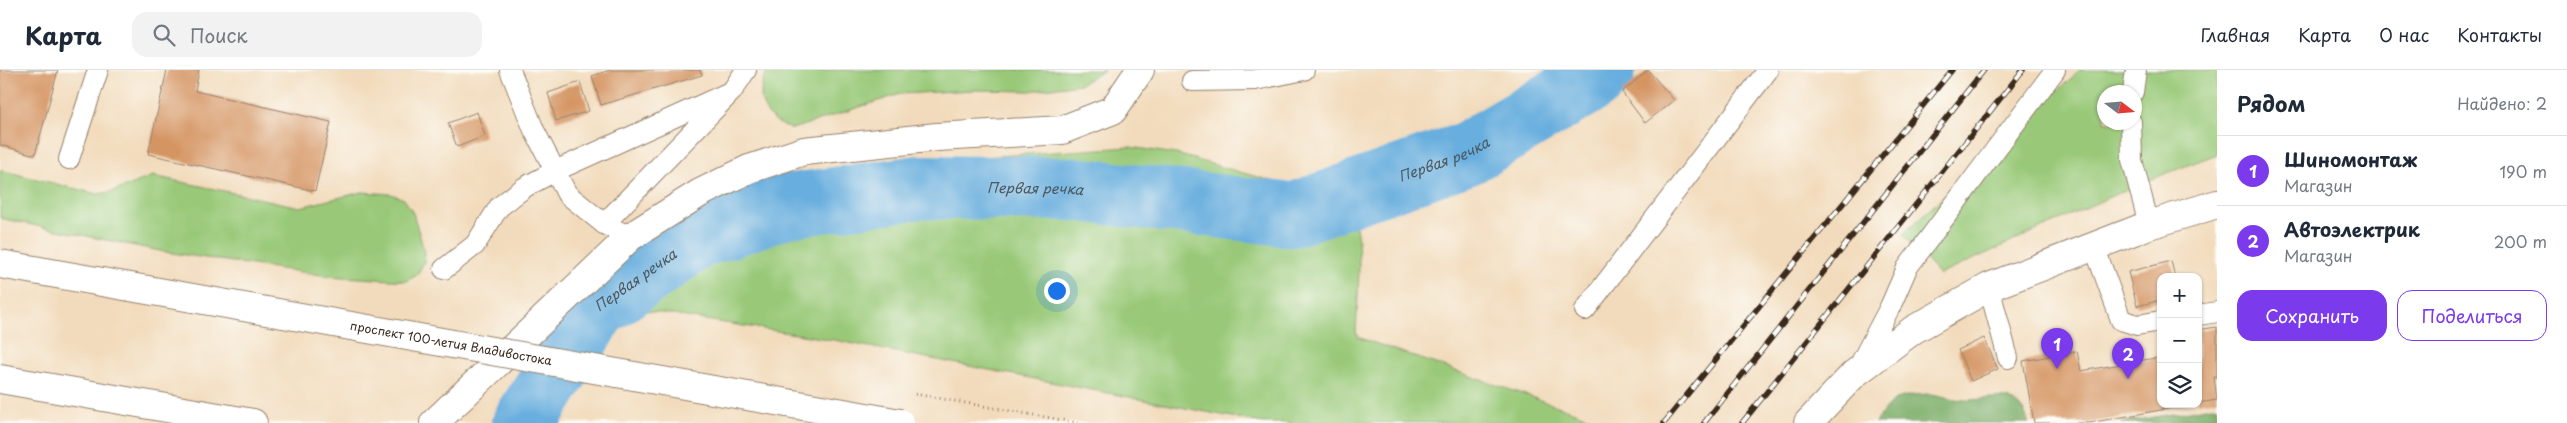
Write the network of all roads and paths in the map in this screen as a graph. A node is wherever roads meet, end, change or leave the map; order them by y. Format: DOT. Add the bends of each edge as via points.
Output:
graph roads {
  1 [pos="98,70"];
  2 [pos="510,70"];
  3 [pos="746,70"];
  4 [pos="1140,70"];
  5 [pos="1304,70"];
  6 [pos="1768,70"];
  7 [pos="2055,70"];
  8 [pos="2136,70"];
  9 [pos="1192,81"];
  10 [pos="2134,85"];
  11 [pos="732,91"];
  12 [pos="2131,130"];
  13 [pos="69,159"];
  14 [pos="555,171"];
  15 [pos="2217,204"];
  16 [pos="604,224"];
  17 [pos="2149,225"];
  18 [pos="630,237"];
  19 [pos="2094,246"];
  20 [pos="0,264"];
  21 [pos="444,269"];
  22 [pos="1989,287"];
  23 [pos="1586,310"];
  24 [pos="2217,312"];
  25 [pos="2202,314"];
  26 [pos="2157,322"];
  27 [pos="2008,358"];
  28 [pos="1854,374"];
  29 [pos="0,379"];
  30 [pos="253,423"];
  31 [pos="434,423"];
  32 [pos="900,423"];
  33 [pos="1808,423"];
  1 -- 13 [label="lane"];
  2 -- 14 [label="lane"];
  3 -- 11 [label="lane"];
  4 -- 18 [label="main road" via="1113,110 1062,130 804,151 749,169 700,193"];
  5 -- 9 [label="lane" via="1255,80"];
  6 -- 23 [label="lane"];
  7 -- 28 [label="lane" via="1907,268"];
  8 -- 10 [label="lane"];
  11 -- 14 [label="lane"];
  11 -- 16 [label="lane"];
  12 -- 17 [label="lane" via="2132,160"];
  14 -- 16 [label="lane" via="567,194"];
  14 -- 21 [label="lane" via="499,207 475,245"];
  15 -- 17 [label="main road"];
  16 -- 18 [label="lane"];
  17 -- 19 [label="main road"];
  18 -- 31 [label="main road"];
  19 -- 22 [label="main road"];
  19 -- 26 [label="lane" via="2121,320 2137,325"];
  20 -- 32 [label="main road, проспект 100-летия Владивостока, bridge"];
  22 -- 27 [label="lane"];
  22 -- 28 [label="main road" via="1913,330"];
  24 -- 25 [label="lane"];
  28 -- 33 [label="main road"];
  29 -- 30 [label="main road"];
}
